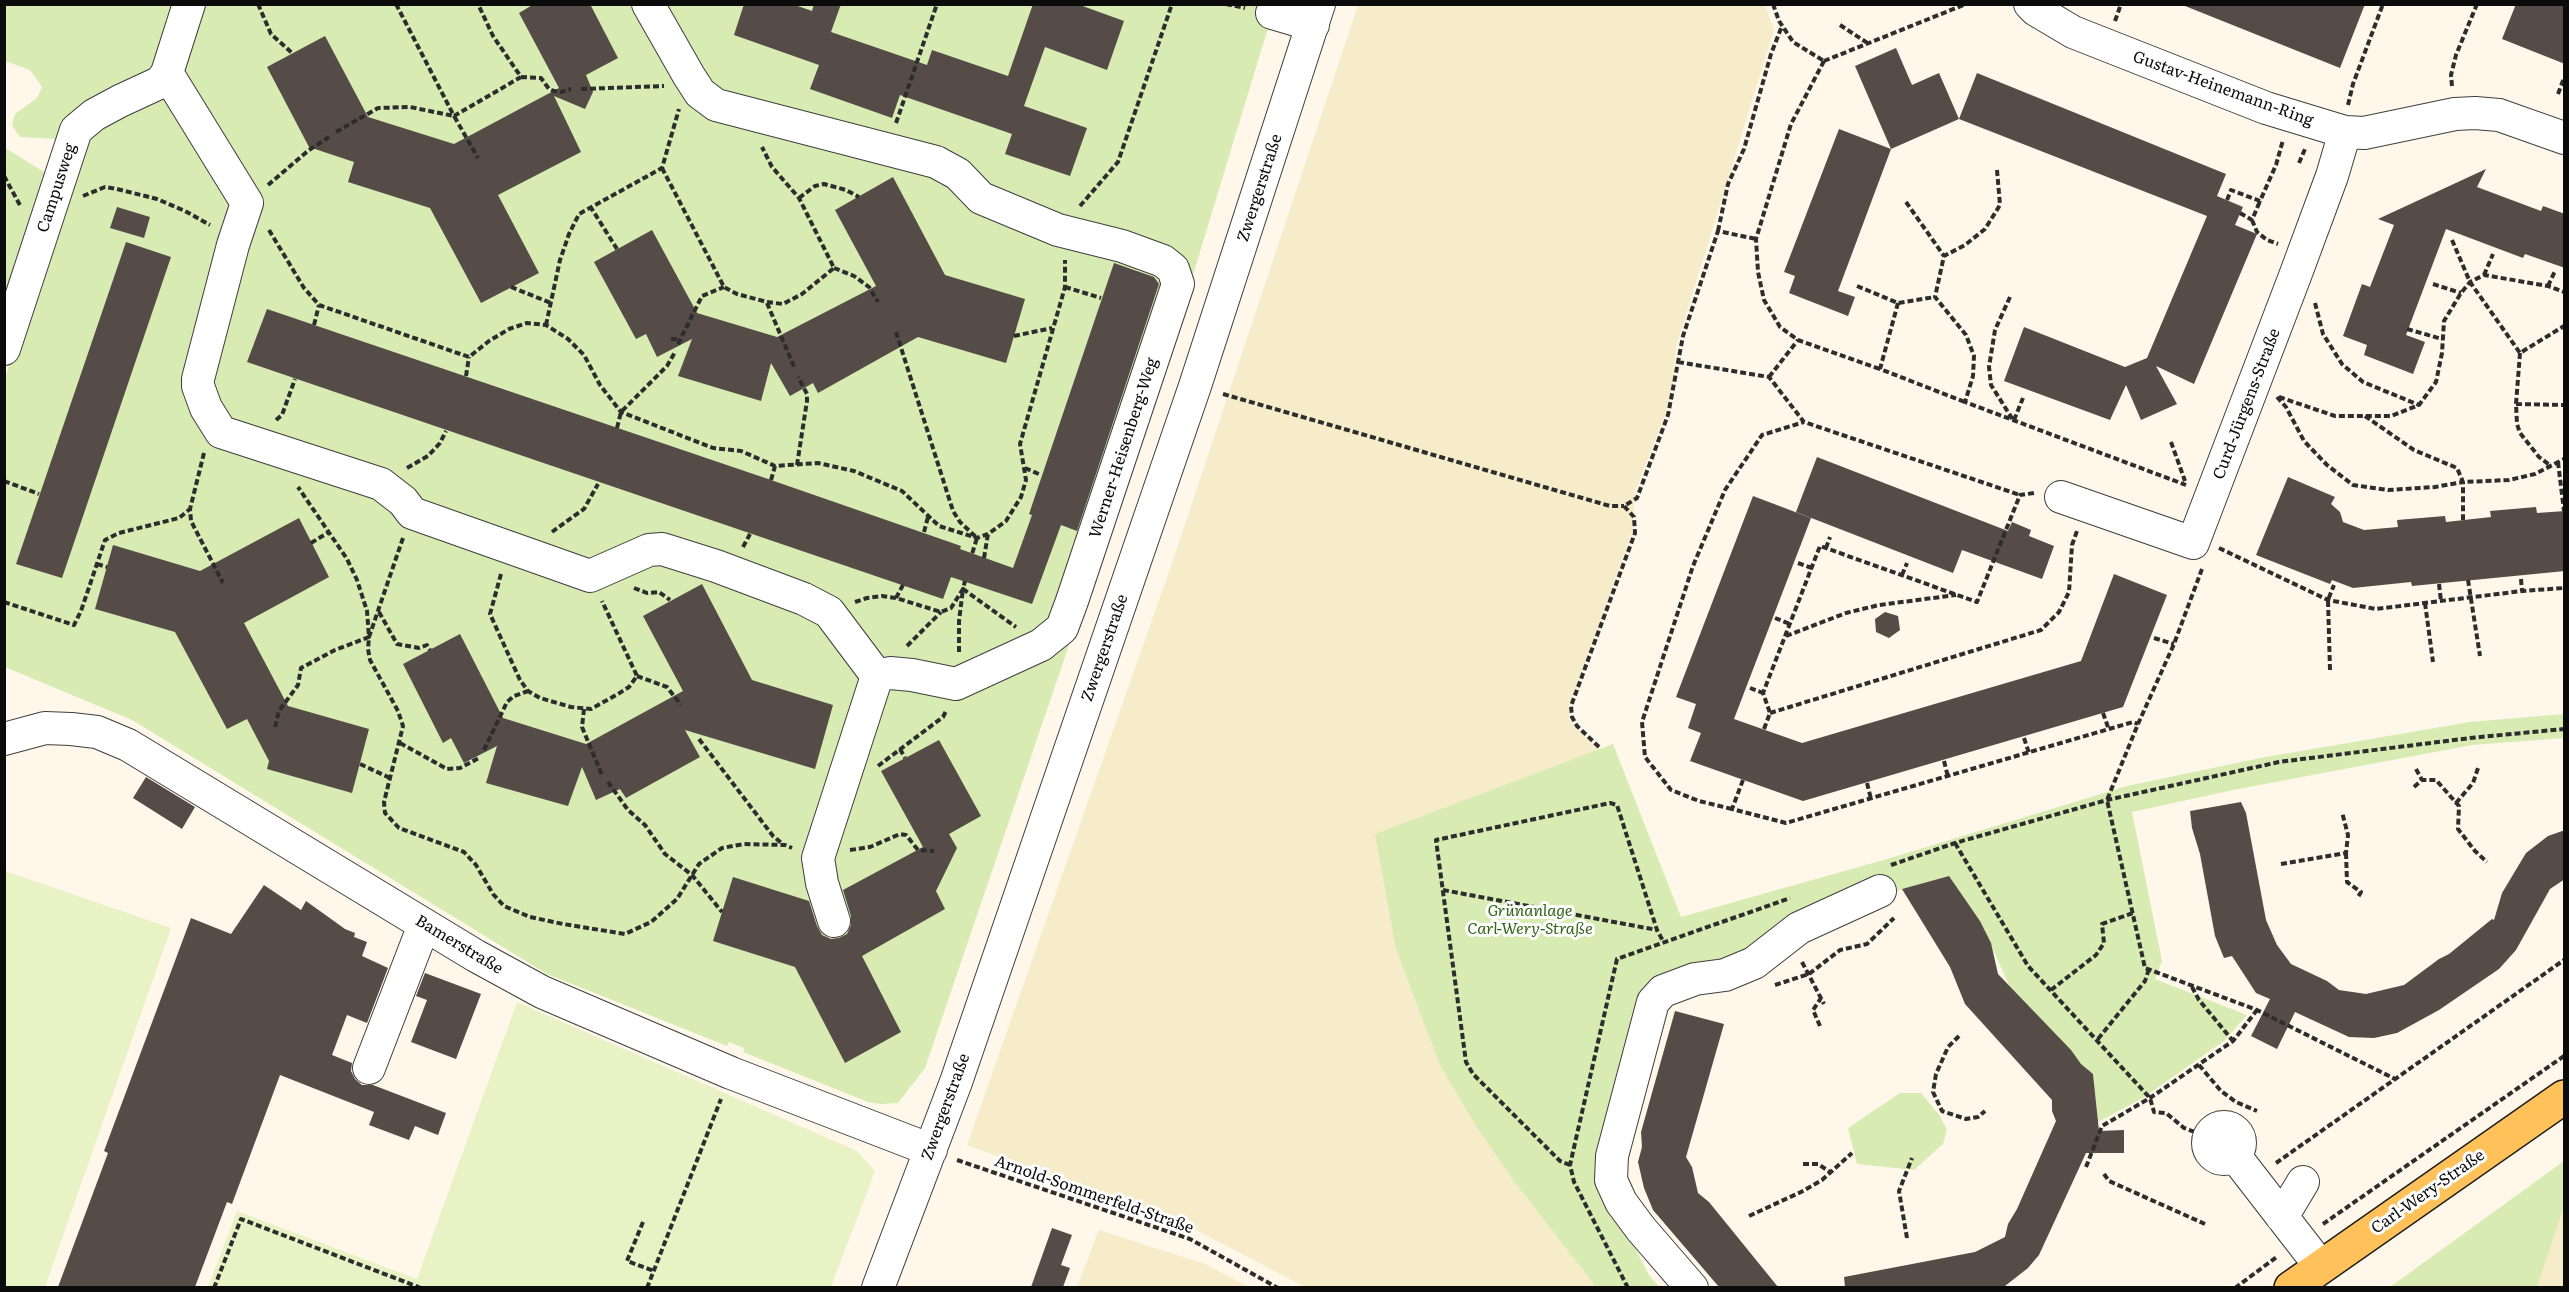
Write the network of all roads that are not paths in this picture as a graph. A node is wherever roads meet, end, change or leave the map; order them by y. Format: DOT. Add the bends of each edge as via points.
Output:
graph roads {
  1 [pos="189,4"];
  2 [pos="648,4"];
  3 [pos="2030,4"];
  4 [pos="1272,13"];
  5 [pos="1316,15"];
  6 [pos="167,73"];
  7 [pos="2345,132"];
  8 [pos="2565,138"];
  9 [pos="13,295"];
  10 [pos="4,349"];
  11 [pos="2061,497"];
  12 [pos="878,676"];
  13 [pos="4,739"];
  14 [pos="1880,880"];
  15 [pos="834,921"];
  16 [pos="424,925"];
  17 [pos="369,1068"];
  18 [pos="2565,1097"];
  19 [pos="2208,1125"];
  20 [pos="931,1150"];
  21 [pos="2304,1182"];
  22 [pos="2291,1228"];
  23 [pos="2320,1267"];
  24 [pos="878,1287"];
  25 [pos="1692,1287"];
  26 [pos="2291,1287"];
  1 -- 6 [label="street"];
  2 -- 12 [label="street, Werner-Heisenberg-Weg" via="687,81 716,105 936,162 958,174 981,198 1058,230 1163,261 1173,269 1178,284 1062,628 1041,645 956,684 912,675"];
  3 -- 7 [label="street, Gustav-Heinemann-Ring" via="2084,36 2266,108"];
  4 -- 5 [label="street"];
  5 -- 20 [label="street, Zwergerstraße" via="1195,386"];
  6 -- 9 [label="street, Campusweg" via="161,82 111,106 76,130 50,212"];
  6 -- 12 [label="street" via="248,204 233,245 198,380 206,408 235,437 381,484 412,513 590,576 632,556 662,549 764,584 829,612"];
  7 -- 8 [label="street, Gustav-Heinemann-Ring" via="2364,133 2475,113 2499,115"];
  7 -- 11 [label="street, Curd-Jürgens-Straße" via="2198,555"];
  9 -- 10 [label="street, Campusweg"];
  12 -- 15 [label="street" via="821,852 822,883"];
  13 -- 16 [label="street, Bamerstraße" via="45,728 97,732 128,746"];
  14 -- 25 [label="street" via="1799,928 1754,963 1663,991 1653,1002 1612,1156 1611,1180 1641,1229"];
  16 -- 17 [label="street"];
  16 -- 20 [label="street, Bamerstraße" via="542,992 731,1073"];
  18 -- 23 [label="main road, Carl-Wery-Straße"];
  19 -- 22 [label="street" via="2230,1127 2238,1135 2244,1167"];
  20 -- 24 [label="street, Zwergerstraße"];
  21 -- 22 [label="street"];
  22 -- 23 [label="street"];
  23 -- 26 [label="main road, Carl-Wery-Straße"];
}
